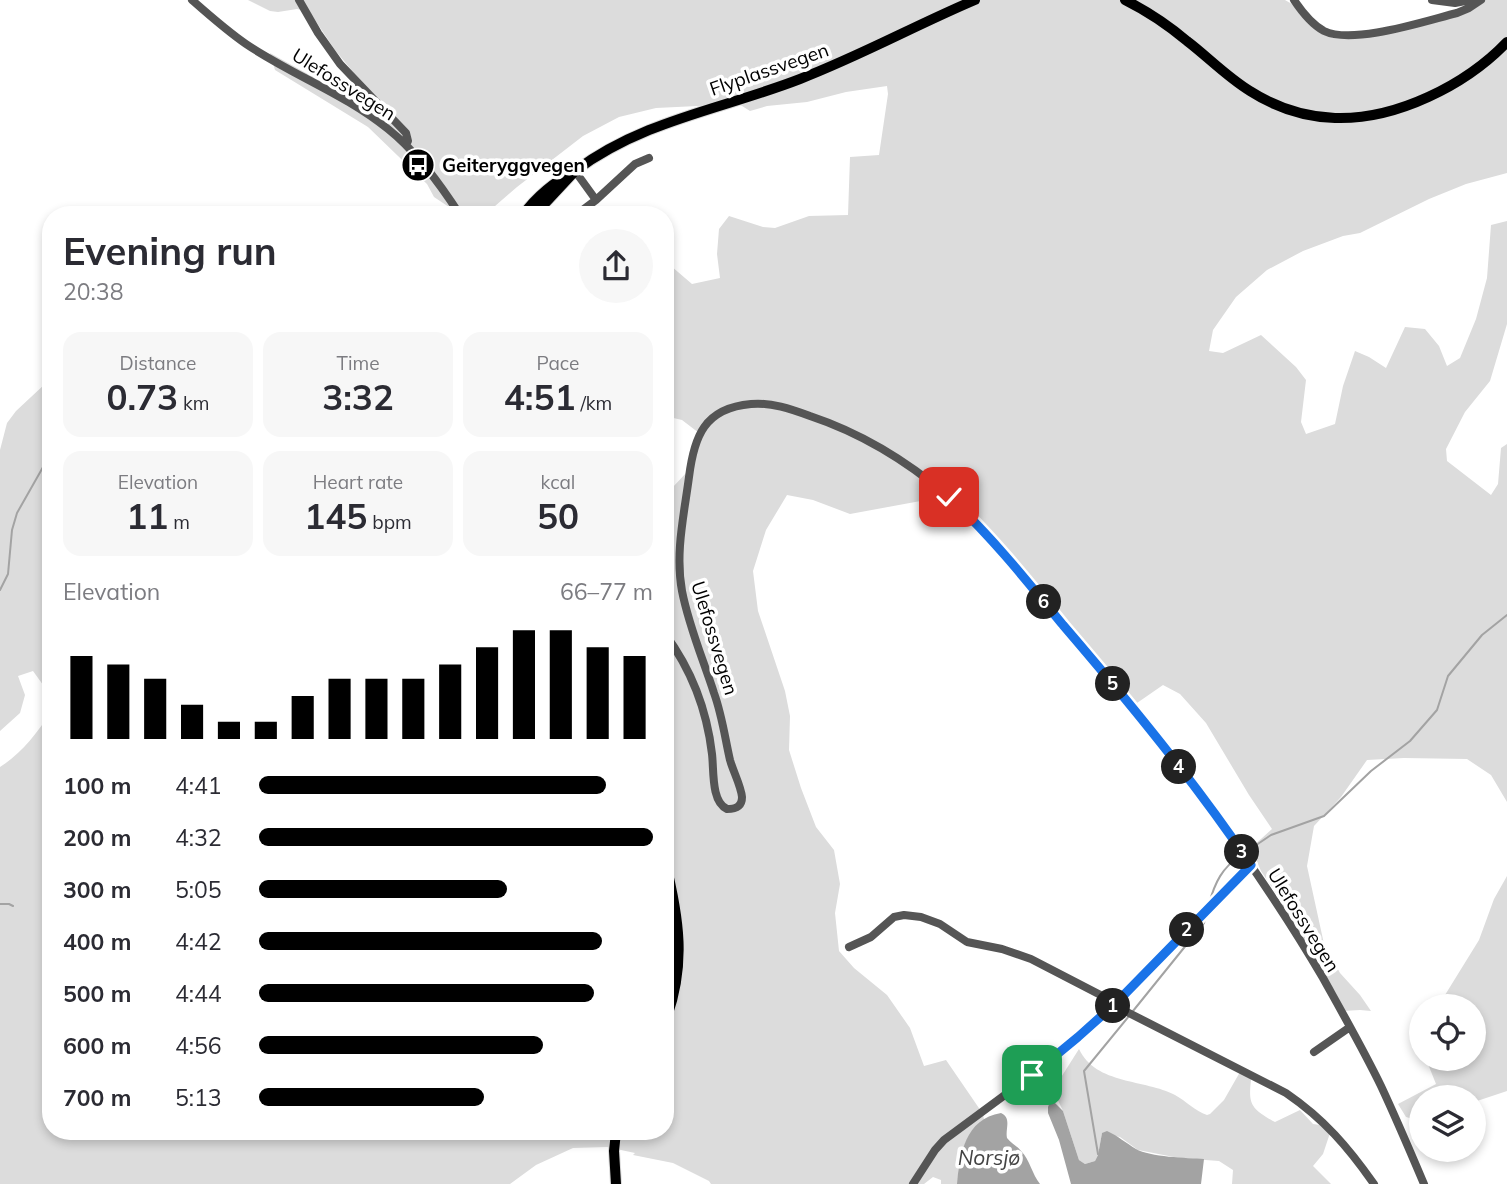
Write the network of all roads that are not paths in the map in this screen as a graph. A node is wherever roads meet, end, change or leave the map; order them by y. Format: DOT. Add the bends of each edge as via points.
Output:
graph roads {
  1 [pos="192,0"];
  2 [pos="299,0"];
  3 [pos="975,0"];
  4 [pos="1125,0"];
  5 [pos="1294,0"];
  6 [pos="1432,0"];
  7 [pos="1470,0"];
  8 [pos="1481,0"];
  9 [pos="1507,42"];
  10 [pos="405,144"];
  11 [pos="649,158"];
  12 [pos="575,171"];
  13 [pos="596,200"];
  14 [pos="454,206"];
  15 [pos="531,206"];
  16 [pos="542,206"];
  17 [pos="588,206"];
  18 [pos="674,648"];
  19 [pos="1251,865"];
  20 [pos="674,903"];
  21 [pos="849,947"];
  22 [pos="674,996"];
  23 [pos="1116,1003"];
  24 [pos="1350,1027"];
  25 [pos="1314,1052"];
  26 [pos="615,1140"];
  27 [pos="616,1184"];
  28 [pos="913,1184"];
  29 [pos="1374,1184"];
  30 [pos="1424,1184"];
  1 -- 10 [label="street, Ulefossvegen" via="246,44 358,108"];
  2 -- 10 [label="street" via="340,64 406,133"];
  3 -- 12 [label="main road, Flyplassvegen" via="801,79 651,128"];
  4 -- 9 [label="main road" via="1153,15 1249,90 1298,113 1326,117 1368,116 1413,103 1460,80"];
  5 -- 8 [label="street" via="1324,31 1350,37 1457,13"];
  6 -- 7 [label="street"];
  10 -- 14 [label="street, Ulefossvegen"];
  11 -- 13 [label="street" via="635,164"];
  12 -- 13 [label="street"];
  12 -- 15 [label="main road, Flyplassvegen"];
  12 -- 16 [label="main road, Flyplassvegen"];
  13 -- 17 [label="street"];
  18 -- 19 [label="street, Ulefossvegen" via="702,706 719,803 735,808 741,791 681,584 679,545 691,460 704,427 720,412 736,406 773,405 819,419 892,455 963,510 1161,742"];
  19 -- 23 [label="street"];
  19 -- 24 [label="street, Ulefossvegen"];
  20 -- 22 [label="main road" via="680,950"];
  21 -- 23 [label="street" via="871,937 894,917 921,917 967,942 1031,959"];
  23 -- 28 [label="street" via="939,1145"];
  23 -- 29 [label="street" via="1296,1099 1345,1145"];
  24 -- 25 [label="street"];
  24 -- 30 [label="street, Ulefossvegen"];
  26 -- 27 [label="main road"];
}
